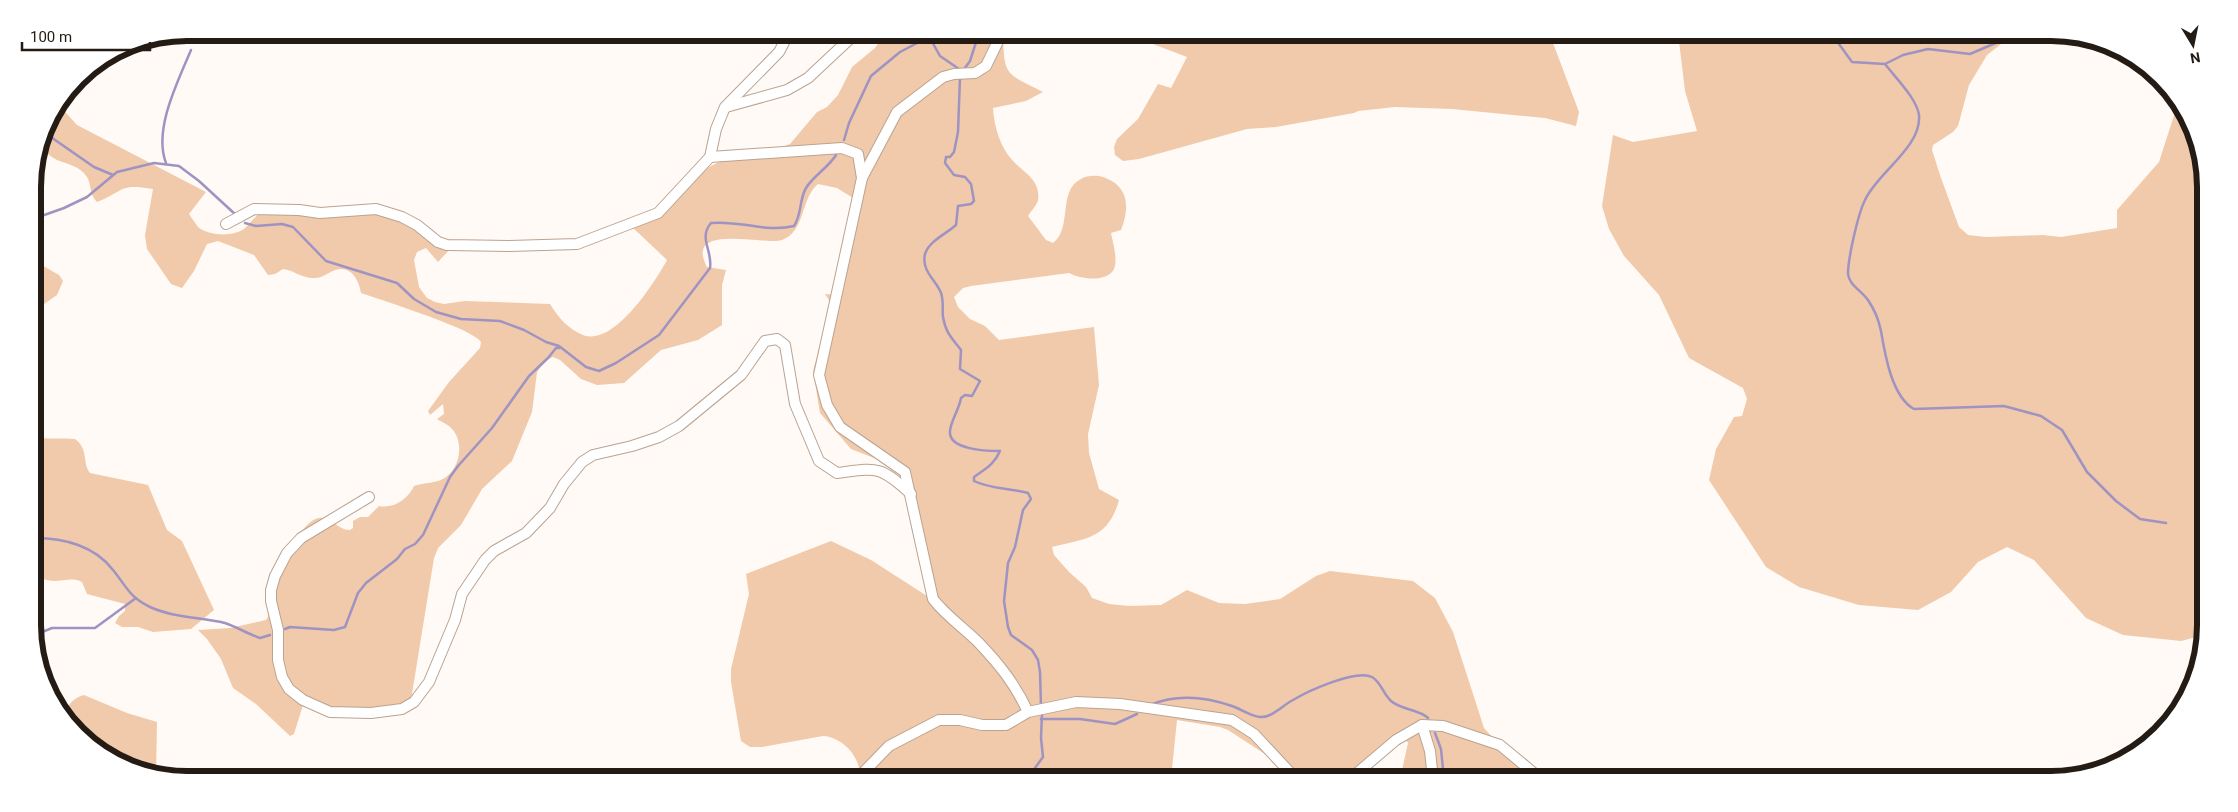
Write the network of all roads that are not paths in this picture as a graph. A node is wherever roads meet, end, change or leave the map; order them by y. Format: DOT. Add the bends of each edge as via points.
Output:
graph roads {
  1 [pos="784,41"];
  2 [pos="847,41"];
  3 [pos="998,41"];
  4 [pos="725,107"];
  5 [pos="710,157"];
  6 [pos="862,178"];
  7 [pos="226,224"];
  8 [pos="911,494"];
  9 [pos="369,497"];
  10 [pos="1028,712"];
  11 [pos="1422,724"];
  12 [pos="1288,770"];
  13 [pos="1360,770"];
  14 [pos="1432,770"];
  15 [pos="1530,770"];
  16 [pos="865,771"];
  1 -- 4 [label="street" via="779,52"];
  2 -- 4 [label="street" via="808,78 787,90"];
  3 -- 6 [label="street" via="986,66 975,74 943,77 897,112"];
  4 -- 5 [label="street"];
  5 -- 6 [label="street" via="842,148 858,154"];
  5 -- 7 [label="street" via="658,213 577,244 448,245 438,242 402,217 376,209 320,213 254,210"];
  6 -- 8 [label="street" via="819,375 827,405 840,426 905,472"];
  8 -- 9 [label="street" via="891,476 872,468 837,473 818,461 795,404 785,345 777,339 765,341 741,374 678,426 659,437 594,455 582,462 550,508 526,533 494,551 485,560 462,594 429,682 414,702 402,709 371,713 330,712 303,700 282,677 271,590 287,553 301,538"];
  8 -- 10 [label="street" via="933,599 999,664 1015,685"];
  10 -- 12 [label="street" via="1076,702 1120,704 1232,720 1254,734"];
  10 -- 16 [label="street" via="1006,725 939,720 889,746"];
  11 -- 13 [label="street" via="1396,740"];
  11 -- 14 [label="street"];
  11 -- 15 [label="street" via="1443,726 1500,745"];
}
